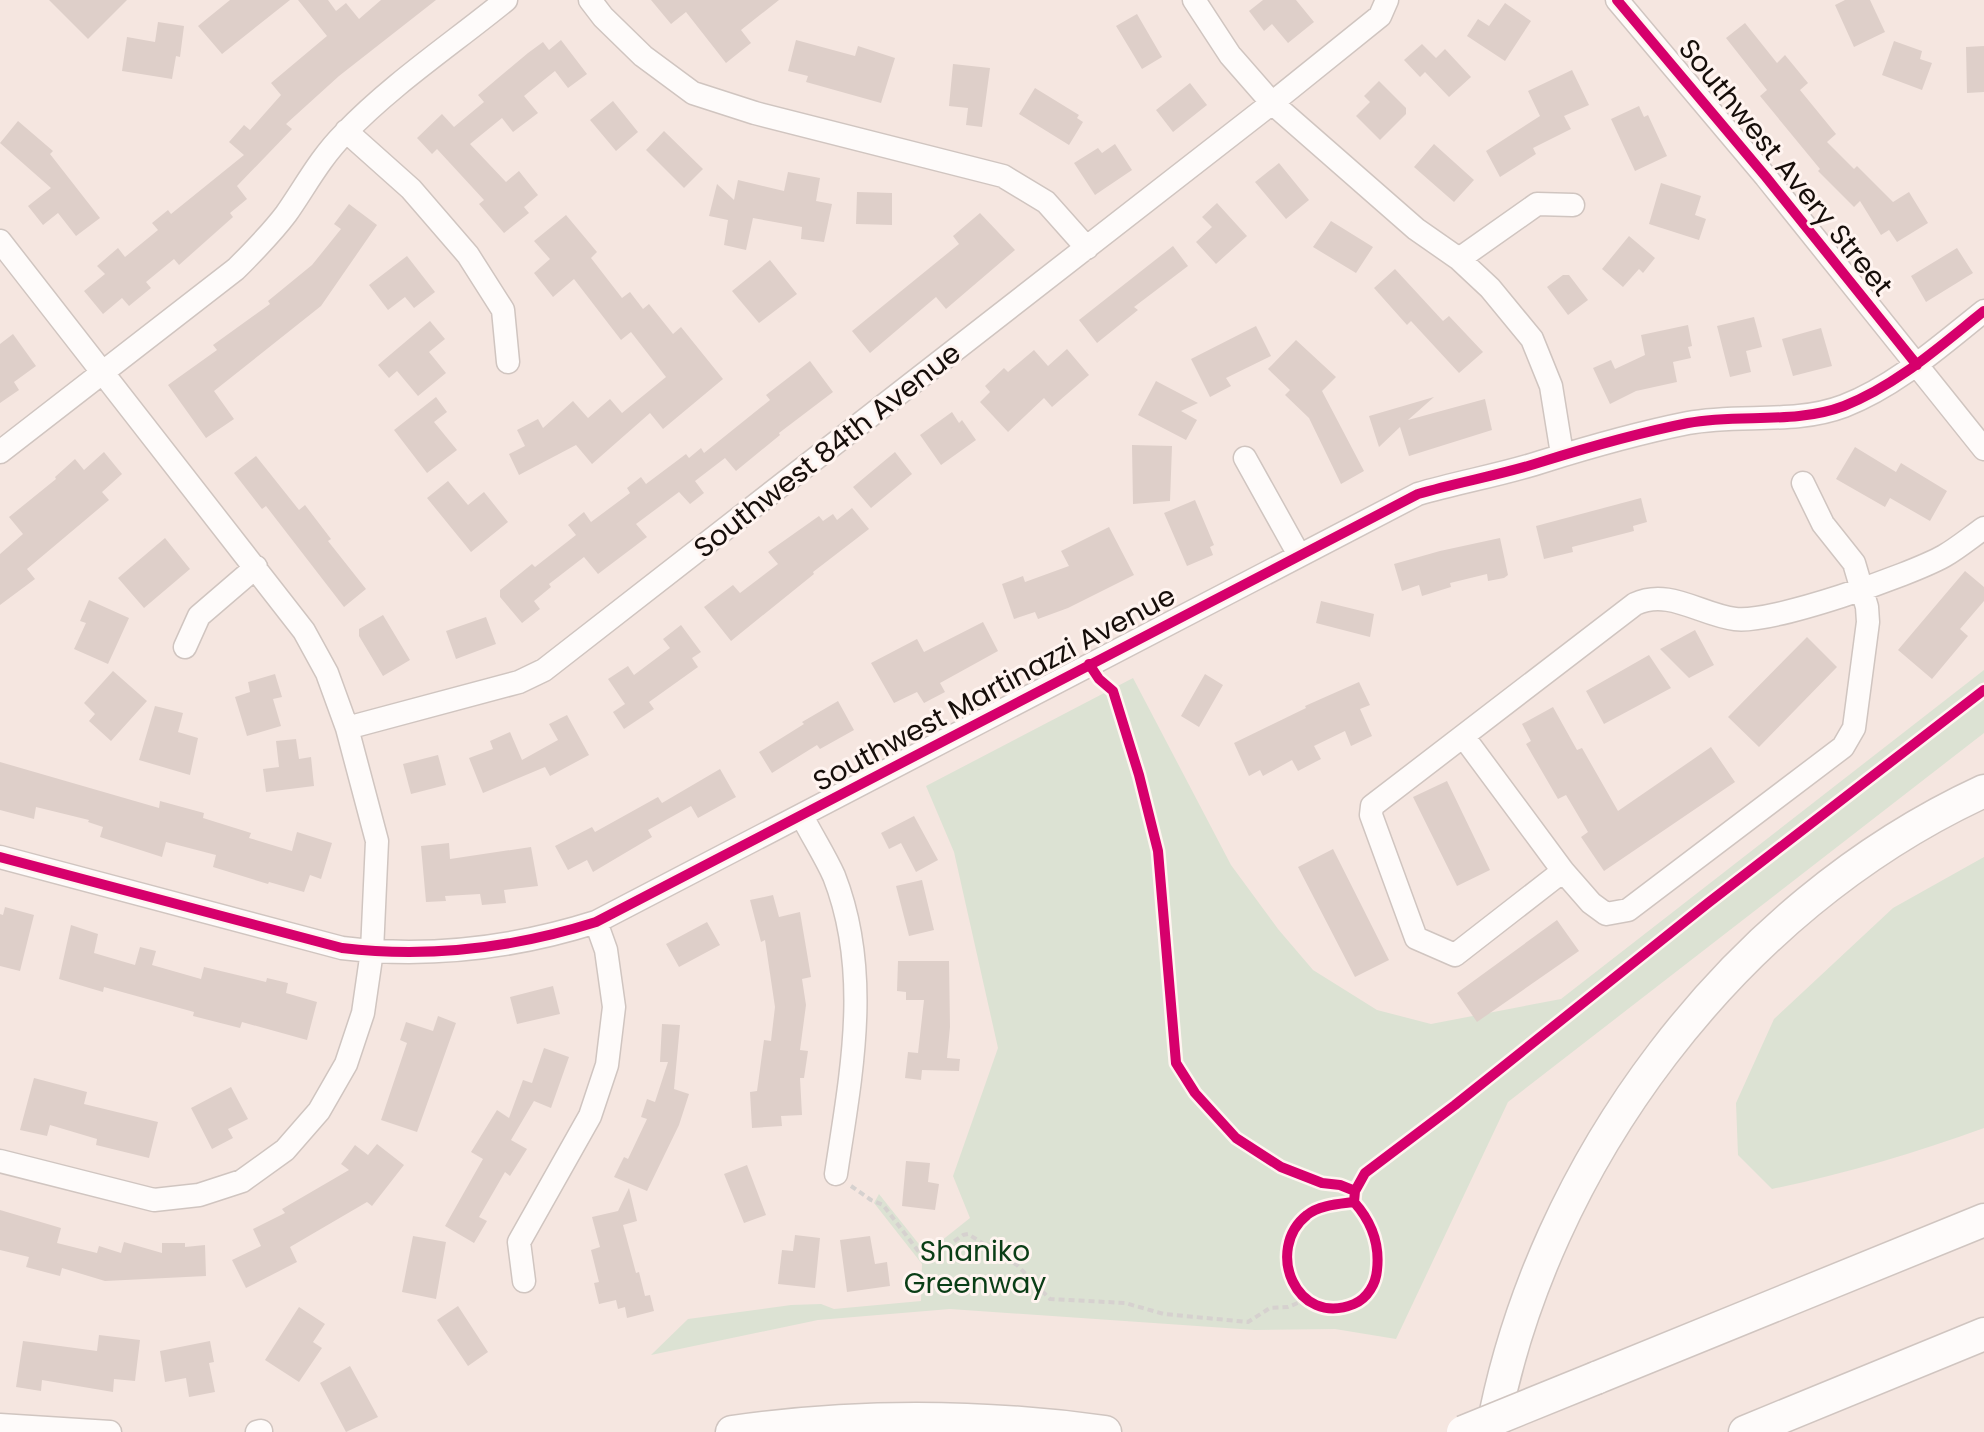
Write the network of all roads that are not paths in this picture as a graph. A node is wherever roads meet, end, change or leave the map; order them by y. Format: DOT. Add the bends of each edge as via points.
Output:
graph roads {
  1 [pos="506,0"];
  2 [pos="590,0"];
  3 [pos="1194,0"];
  4 [pos="1387,0"];
  5 [pos="1617,0"];
  6 [pos="1272,103"];
  7 [pos="346,131"];
  8 [pos="1573,205"];
  9 [pos="0,241"];
  10 [pos="1087,248"];
  11 [pos="1459,259"];
  12 [pos="1984,311"];
  13 [pos="508,362"];
  14 [pos="1917,365"];
  15 [pos="101,374"];
  16 [pos="1984,449"];
  17 [pos="0,452"];
  18 [pos="1562,454"];
  19 [pos="1245,458"];
  20 [pos="1803,483"];
  21 [pos="1984,528"];
  22 [pos="1299,555"];
  23 [pos="256,567"];
  24 [pos="1863,588"];
  25 [pos="185,647"];
  26 [pos="347,728"];
  27 [pos="1463,736"];
  28 [pos="1984,791"];
  29 [pos="802,816"];
  30 [pos="0,857"];
  31 [pos="1563,871"];
  32 [pos="596,922"];
  33 [pos="372,951"];
  34 [pos="0,1161"];
  35 [pos="836,1174"];
  36 [pos="1984,1220"];
  37 [pos="524,1281"];
  38 [pos="1984,1334"];
  39 [pos="0,1425"];
  40 [pos="110,1432"];
  41 [pos="732,1432"];
  42 [pos="1105,1432"];
  43 [pos="1463,1432"];
  44 [pos="1492,1432"];
  45 [pos="1745,1432"];
  1 -- 7 [label="street"];
  2 -- 10 [label="street" via="643,56 693,93 1003,176 1046,202"];
  3 -- 6 [label="street" via="1230,55"];
  4 -- 6 [label="street, Southwest 84th Avenue" via="1380,16"];
  5 -- 14 [label="street, Southwest Avery Street"];
  6 -- 10 [label="street, Southwest 84th Avenue"];
  6 -- 11 [label="street" via="1416,229"];
  7 -- 13 [label="street" via="411,189 468,255 503,310"];
  7 -- 15 [label="street" via="287,212 236,269"];
  8 -- 11 [label="street" via="1537,204"];
  9 -- 15 [label="street"];
  10 -- 26 [label="street, Southwest 84th Avenue" via="544,670 519,682"];
  11 -- 18 [label="street" via="1532,339 1551,386"];
  12 -- 14 [label="street, Southwest Martinazzi Avenue"];
  14 -- 16 [label="street, Southwest Avery Street"];
  14 -- 18 [label="street, Southwest Martinazzi Avenue" via="1866,395 1819,413 1690,423"];
  15 -- 17 [label="street"];
  15 -- 23 [label="street"];
  18 -- 22 [label="street, Southwest Martinazzi Avenue" via="1418,494"];
  19 -- 22 [label="street"];
  20 -- 24 [label="street" via="1823,524 1854,563"];
  21 -- 24 [label="street" via="1943,556"];
  22 -- 29 [label="street, Southwest Martinazzi Avenue"];
  23 -- 25 [label="street" via="199,616"];
  23 -- 26 [label="street" via="310,641"];
  24 -- 27 [label="street" via="1737,620 1690,605 1644,599"];
  24 -- 31 [label="street" via="1868,622 1854,728 1843,747 1628,910 1606,914"];
  26 -- 33 [label="street" via="377,841"];
  27 -- 31 [label="street"];
  27 -- 31 [label="street" via="1372,806 1416,938 1455,955"];
  28 -- 44 [label="highway" via="1910,831 1790,918 1694,1014 1650,1069 1555,1231 1511,1352"];
  29 -- 32 [label="street, Southwest Martinazzi Avenue"];
  29 -- 35 [label="street" via="833,876 856,973 853,1056"];
  30 -- 33 [label="street, Southwest Martinazzi Avenue" via="342,948"];
  32 -- 33 [label="street, Southwest Martinazzi Avenue" via="496,946"];
  32 -- 37 [label="street" via="614,1007 607,1065 590,1116 519,1242"];
  33 -- 34 [label="street" via="363,1013 346,1064 319,1111 285,1150 242,1181 199,1195 154,1200"];
  36 -- 43 [label="highway, bridge"];
  38 -- 45 [label="highway"];
  39 -- 40 [label="street"];
  41 -- 42 [label="highway" via="869,1419 954,1418"];
}
